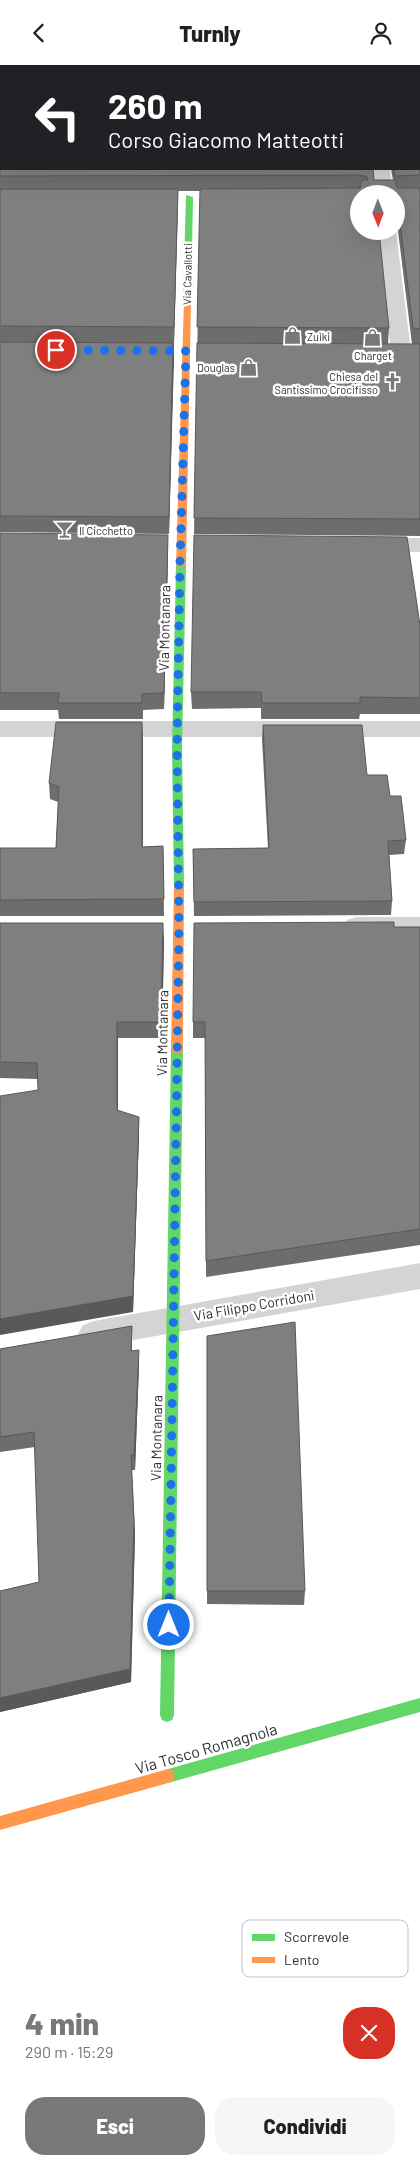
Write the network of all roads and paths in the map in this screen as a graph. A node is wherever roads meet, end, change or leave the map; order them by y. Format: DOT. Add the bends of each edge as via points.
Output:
graph roads {
  1 [pos="381,170"];
  2 [pos="382,185"];
  3 [pos="169,197"];
  4 [pos="188,197"];
  5 [pos="208,197"];
  6 [pos="388,240"];
  7 [pos="186,351"];
  8 [pos="401,352"];
  9 [pos="158,543"];
  10 [pos="191,544"];
  11 [pos="350,545"];
  12 [pos="420,545"];
  13 [pos="0,729"];
  14 [pos="420,729"];
  15 [pos="177,730"];
  16 [pos="167,927"];
  17 [pos="206,927"];
  18 [pos="332,927"];
  19 [pos="420,927"];
  20 [pos="420,1275"];
  21 [pos="172,1320"];
  22 [pos="67,1338"];
  23 [pos="420,1705"];
  24 [pos="167,1715"];
  25 [pos="0,1823"];
  1 -- 2 [label="street"];
  3 -- 4 [label="street"];
  4 -- 5 [label="street"];
  4 -- 7 [label="street, Via Cavallotti"];
  6 -- 8 [label="street"];
  7 -- 10 [label="street, Via Montanara"];
  9 -- 10 [label="street"];
  10 -- 15 [label="street, Via Montanara"];
  11 -- 12 [label="street"];
  13 -- 15 [label="street"];
  14 -- 15 [label="street"];
  15 -- 16 [label="street, Via Montanara"];
  16 -- 17 [label="street"];
  16 -- 21 [label="street, Via Montanara"];
  18 -- 19 [label="street"];
  20 -- 21 [label="street, Via Filippo Corridoni"];
  21 -- 22 [label="street, Via Filippo Corridoni"];
  21 -- 24 [label="street, Via Montanara"];
  23 -- 25 [label="street, Via Tosco Romagnola"];
}
